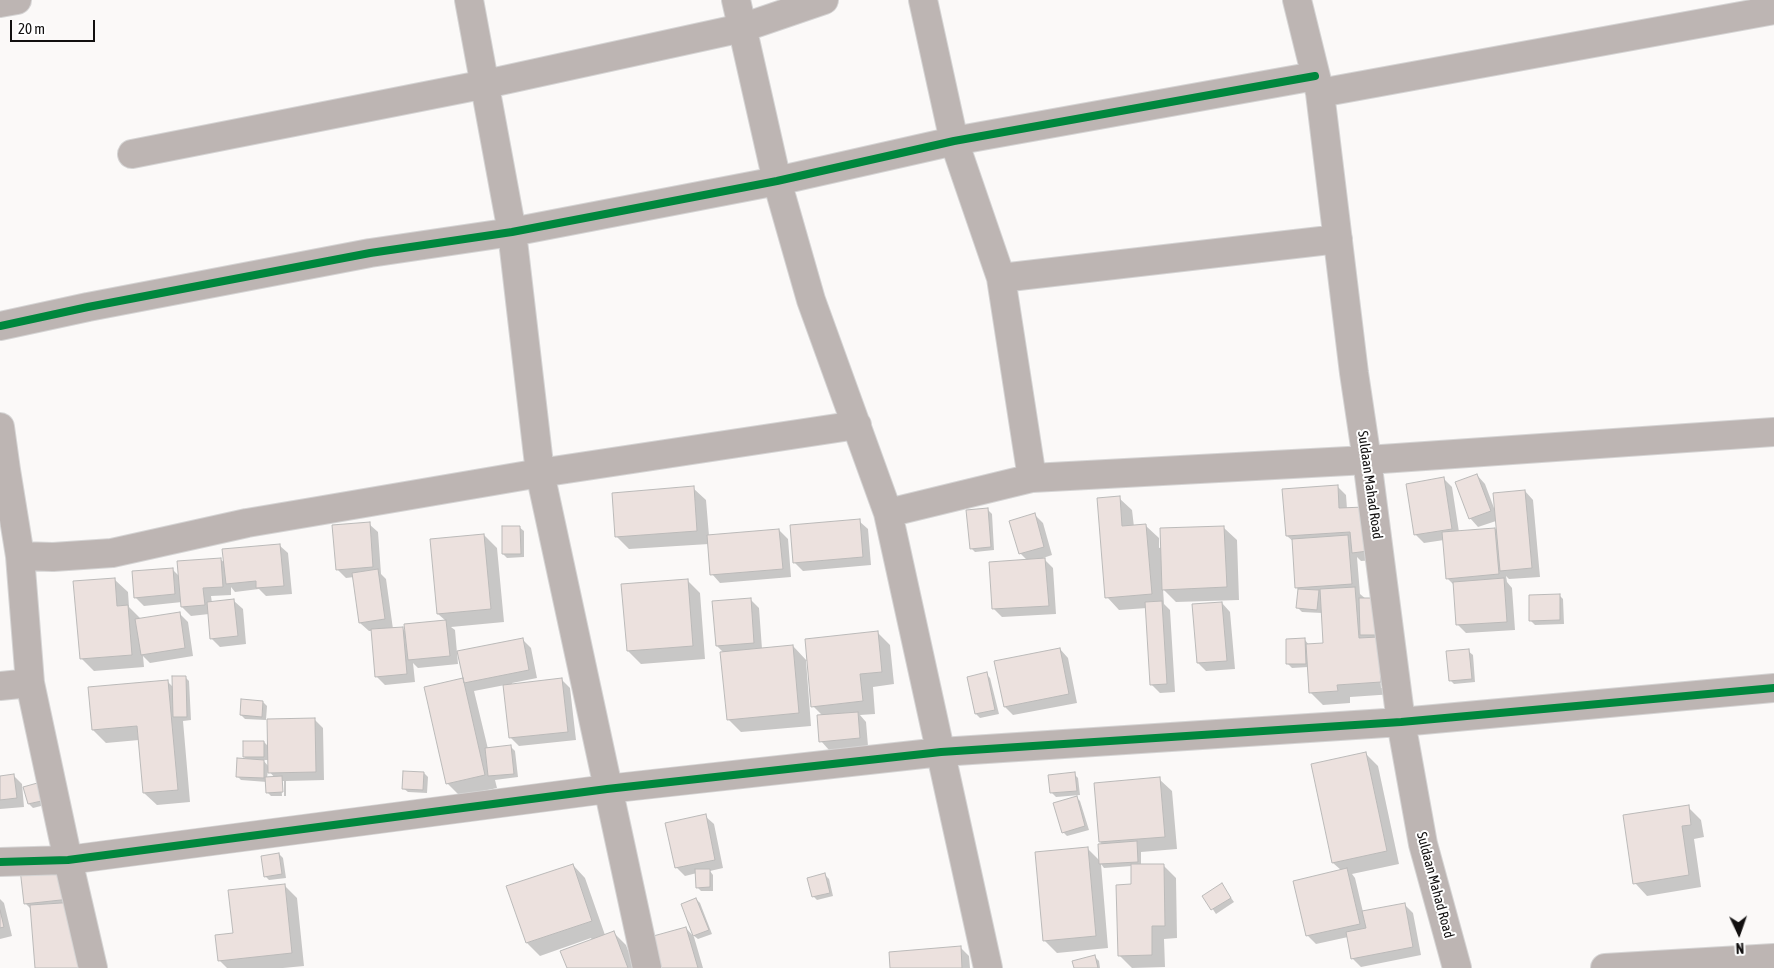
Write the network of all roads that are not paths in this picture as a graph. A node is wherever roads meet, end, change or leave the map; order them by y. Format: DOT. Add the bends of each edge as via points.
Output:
graph roads {
  1 [pos="17,0"];
  2 [pos="469,0"];
  3 [pos="736,0"];
  4 [pos="824,0"];
  5 [pos="923,0"];
  6 [pos="1297,0"];
  7 [pos="0,3"];
  8 [pos="1774,10"];
  9 [pos="742,28"];
  10 [pos="486,84"];
  11 [pos="1317,84"];
  12 [pos="954,141"];
  13 [pos="132,154"];
  14 [pos="777,182"];
  15 [pos="512,232"];
  16 [pos="1338,239"];
  17 [pos="1001,278"];
  18 [pos="0,326"];
  19 [pos="857,425"];
  20 [pos="0,427"];
  21 [pos="1774,432"];
  22 [pos="1367,460"];
  23 [pos="3,470"];
  24 [pos="540,473"];
  25 [pos="1032,478"];
  26 [pos="888,513"];
  27 [pos="20,556"];
  28 [pos="30,683"];
  29 [pos="0,686"];
  30 [pos="1774,688"];
  31 [pos="1401,722"];
  32 [pos="941,752"];
  33 [pos="607,789"];
  34 [pos="68,860"];
  35 [pos="0,862"];
  36 [pos="1774,958"];
  37 [pos="93,968"];
  38 [pos="647,968"];
  39 [pos="988,968"];
  40 [pos="1458,968"];
  41 [pos="1605,968"];
  1 -- 7 [label="street"];
  2 -- 10 [label="street"];
  3 -- 9 [label="street"];
  4 -- 9 [label="street"];
  5 -- 12 [label="street"];
  6 -- 11 [label="street, Suldaan Mahad Road"];
  8 -- 11 [label="street"];
  9 -- 10 [label="street"];
  9 -- 14 [label="street"];
  10 -- 13 [label="street"];
  10 -- 15 [label="street"];
  11 -- 12 [label="street"];
  11 -- 16 [label="street, Suldaan Mahad Road"];
  12 -- 14 [label="street"];
  12 -- 17 [label="street"];
  14 -- 15 [label="street"];
  14 -- 19 [label="street" via="811,300"];
  15 -- 18 [label="street" via="360,255 88,306"];
  15 -- 24 [label="street"];
  16 -- 17 [label="street"];
  16 -- 22 [label="street, Suldaan Mahad Road"];
  17 -- 25 [label="street"];
  19 -- 24 [label="street"];
  19 -- 26 [label="street"];
  20 -- 23 [label="street"];
  21 -- 22 [label="street"];
  22 -- 25 [label="street"];
  22 -- 31 [label="street, Suldaan Mahad Road"];
  23 -- 27 [label="street"];
  24 -- 27 [label="street" via="247,523 112,553"];
  24 -- 33 [label="street"];
  25 -- 26 [label="street"];
  26 -- 32 [label="street"];
  27 -- 28 [label="street"];
  28 -- 29 [label="street"];
  28 -- 34 [label="street"];
  30 -- 31 [label="street"];
  31 -- 32 [label="street"];
  31 -- 40 [label="street, Suldaan Mahad Road" via="1423,844"];
  32 -- 33 [label="street"];
  32 -- 39 [label="street"];
  33 -- 34 [label="street"];
  33 -- 38 [label="street"];
  34 -- 35 [label="street"];
  34 -- 37 [label="street"];
  36 -- 41 [label="street"];
}
